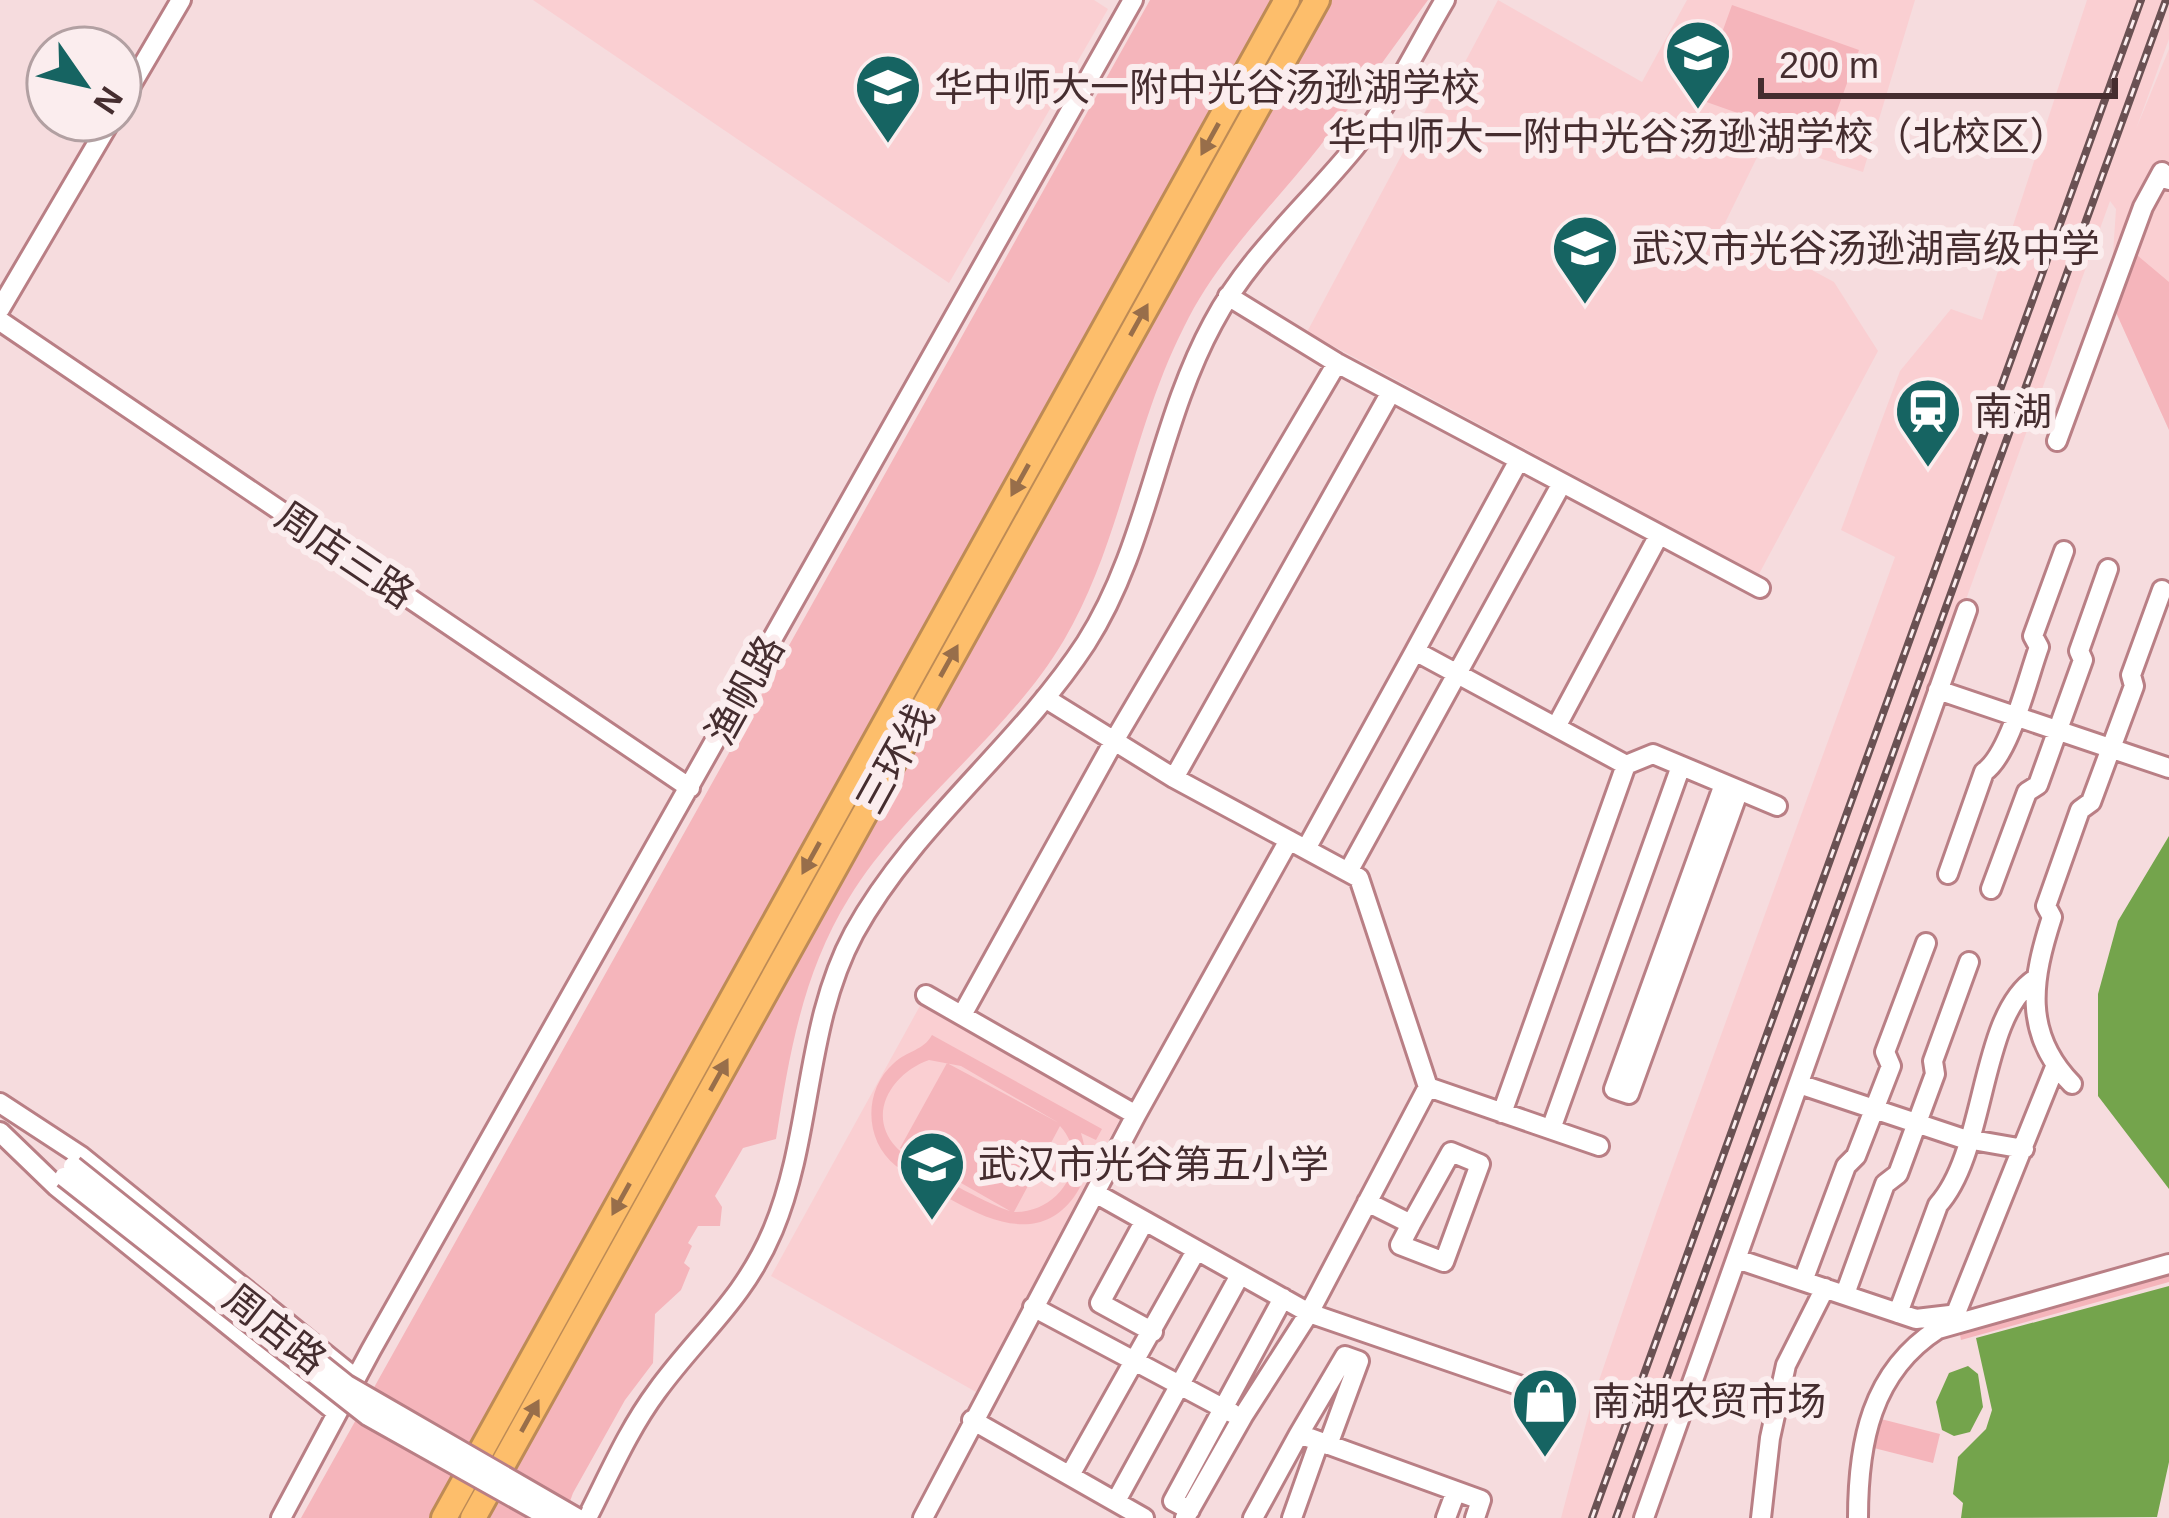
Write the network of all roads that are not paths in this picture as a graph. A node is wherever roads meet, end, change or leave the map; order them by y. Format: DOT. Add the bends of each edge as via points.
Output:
graph roads {
  1 [pos="181,0"];
  2 [pos="1287,0"];
  3 [pos="1317,0"];
  4 [pos="1445,0"];
  5 [pos="1130,1"];
  6 [pos="144,63"];
  7 [pos="97,144"];
  8 [pos="2169,180"];
  9 [pos="1228,296"];
  10 [pos="0,308"];
  11 [pos="0,321"];
  12 [pos="1337,363"];
  13 [pos="1391,392"];
  14 [pos="2056,441"];
  15 [pos="1519,460"];
  16 [pos="1562,483"];
  17 [pos="1659,535"];
  18 [pos="2064,550"];
  19 [pos="2108,569"];
  20 [pos="1760,588"];
  21 [pos="2162,590"];
  22 [pos="1967,610"];
  23 [pos="1415,651"];
  24 [pos="1456,673"];
  25 [pos="1938,690"];
  26 [pos="1046,698"];
  27 [pos="2014,716"];
  28 [pos="1556,727"];
  29 [pos="2057,730"];
  30 [pos="1114,741"];
  31 [pos="2111,748"];
  32 [pos="1626,765"];
  33 [pos="1681,766"];
  34 [pos="2169,768"];
  35 [pos="1174,778"];
  36 [pos="1731,787"];
  37 [pos="690,788"];
  38 [pos="1777,806"];
  39 [pos="1298,845"];
  40 [pos="1348,872"];
  41 [pos="1948,874"];
  42 [pos="1991,889"];
  43 [pos="1683,920"];
  44 [pos="1926,943"];
  45 [pos="1970,962"];
  46 [pos="2035,979"];
  47 [pos="926,995"];
  48 [pos="962,1015"];
  49 [pos="2055,1067"];
  50 [pos="1799,1084"];
  51 [pos="2072,1084"];
  52 [pos="1428,1088"];
  53 [pos="0,1102"];
  54 [pos="1874,1109"];
  55 [pos="1502,1113"];
  56 [pos="1136,1115"];
  57 [pos="1917,1123"];
  58 [pos="0,1129"];
  59 [pos="1551,1130"];
  60 [pos="1969,1139"];
  61 [pos="1599,1146"];
  62 [pos="2024,1149"];
  63 [pos="69,1171"];
  64 [pos="1096,1193"];
  65 [pos="1367,1202"];
  66 [pos="1144,1222"];
  67 [pos="1412,1224"];
  68 [pos="1196,1251"];
  69 [pos="2169,1252"];
  70 [pos="1737,1259"];
  71 [pos="2169,1264"];
  72 [pos="1240,1275"];
  73 [pos="1803,1282"];
  74 [pos="1825,1288"];
  75 [pos="1845,1294"];
  76 [pos="1282,1298"];
  77 [pos="1034,1307"];
  78 [pos="1309,1313"];
  79 [pos="1898,1313"];
  80 [pos="1956,1313"];
  81 [pos="1364,1331"];
  82 [pos="1153,1332"];
  83 [pos="1353,1359"];
  84 [pos="1133,1362"];
  85 [pos="355,1378"];
  86 [pos="1178,1387"];
  87 [pos="1530,1389"];
  88 [pos="1222,1409"];
  89 [pos="336,1412"];
  90 [pos="1243,1416"];
  91 [pos="972,1420"];
  92 [pos="1299,1435"];
  93 [pos="1324,1443"];
  94 [pos="1070,1475"];
  95 [pos="1456,1491"];
  96 [pos="1115,1501"];
  97 [pos="1187,1514"];
  98 [pos="589,1516"];
  99 [pos="281,1518"];
  100 [pos="444,1518"];
  101 [pos="473,1518"];
  102 [pos="550,1518"];
  103 [pos="923,1518"];
  104 [pos="1144,1518"];
  105 [pos="1253,1518"];
  106 [pos="1292,1518"];
  107 [pos="1446,1518"];
  108 [pos="1475,1518"];
  109 [pos="1644,1518"];
  110 [pos="1761,1518"];
  111 [pos="1858,1518"];
  1 -- 6 [label="street"];
  2 -- 100 [label="highway, 三环线, one-way"];
  101 -- 3 [label="highway, 三环线, one-way"];
  4 -- 9 [label="street" via="1367,131"];
  5 -- 37 [label="street, 渔帆路"];
  7 -- 10 [label="street"];
  8 -- 14 [label="street" via="2162,172 2144,207"];
  9 -- 12 [label="street"];
  9 -- 26 [label="street" via="1183,388 1113,592"];
  11 -- 37 [label="street, 周店三路"];
  12 -- 13 [label="street"];
  12 -- 30 [label="street"];
  13 -- 15 [label="street"];
  13 -- 35 [label="street"];
  15 -- 16 [label="street"];
  15 -- 23 [label="street"];
  16 -- 17 [label="street"];
  16 -- 24 [label="street"];
  17 -- 20 [label="street"];
  17 -- 28 [label="street"];
  18 -- 27 [label="street"];
  19 -- 29 [label="street"];
  21 -- 31 [label="street"];
  22 -- 25 [label="street"];
  23 -- 24 [label="street"];
  23 -- 39 [label="street"];
  24 -- 28 [label="street"];
  24 -- 40 [label="street"];
  25 -- 27 [label="street"];
  25 -- 50 [label="street"];
  26 -- 30 [label="street"];
  26 -- 98 [label="street" via="899,865 853,936 819,1024 772,1232 728,1309 645,1407"];
  27 -- 29 [label="street"];
  27 -- 41 [label="street" via="1997,764 1984,772"];
  28 -- 32 [label="street"];
  29 -- 31 [label="street"];
  29 -- 42 [label="street"];
  30 -- 35 [label="street"];
  30 -- 48 [label="street"];
  31 -- 34 [label="street"];
  31 -- 46 [label="street" via="2046,906 2053,917"];
  32 -- 33 [label="street" via="1653,754"];
  32 -- 55 [label="street"];
  33 -- 36 [label="street"];
  33 -- 59 [label="street"];
  35 -- 39 [label="street"];
  36 -- 38 [label="street"];
  36 -- 43 [label="street"];
  37 -- 85 [label="street, 渔帆路"];
  39 -- 40 [label="street"];
  39 -- 56 [label="street"];
  40 -- 52 [label="street" via="1359,878"];
  43 -- 43 [label="street" via="1614,1089 1629,1094"];
  44 -- 54 [label="street" via="1885,1052 1891,1066"];
  45 -- 57 [label="street"];
  46 -- 49 [label="street" via="2039,1026"];
  46 -- 60 [label="street" via="2017,991"];
  47 -- 48 [label="street"];
  48 -- 56 [label="street"];
  49 -- 51 [label="street"];
  49 -- 62 [label="street"];
  50 -- 54 [label="street"];
  50 -- 70 [label="street"];
  52 -- 55 [label="street"];
  52 -- 65 [label="street"];
  53 -- 63 [label="street, 周店路"];
  53 -- 85 [label="street" via="81,1156"];
  54 -- 57 [label="street"];
  54 -- 73 [label="street"];
  55 -- 59 [label="street"];
  56 -- 64 [label="street"];
  57 -- 60 [label="street"];
  57 -- 75 [label="street"];
  58 -- 63 [label="street, 周店路"];
  58 -- 89 [label="street" via="57,1187"];
  59 -- 61 [label="street"];
  60 -- 62 [label="street"];
  60 -- 79 [label="street"];
  62 -- 80 [label="street"];
  63 -- 98 [label="street, 周店路, bridge" via="347,1385"];
  63 -- 102 [label="street, 周店路, bridge" via="354,1406"];
  64 -- 66 [label="street"];
  64 -- 77 [label="street"];
  65 -- 67 [label="street"];
  65 -- 78 [label="street"];
  66 -- 68 [label="street"];
  66 -- 82 [label="street" via="1100,1303"];
  67 -- 67 [label="street" via="1450,1152 1480,1164 1444,1262 1400,1245"];
  68 -- 72 [label="street"];
  68 -- 82 [label="street"];
  69 -- 80 [label="street"];
  70 -- 73 [label="street"];
  70 -- 109 [label="street"];
  71 -- 111 [label="street" via="1923,1339 1870,1411"];
  72 -- 76 [label="street"];
  72 -- 86 [label="street"];
  73 -- 74 [label="street"];
  74 -- 75 [label="street"];
  74 -- 110 [label="street" via="1786,1365"];
  75 -- 79 [label="street"];
  76 -- 78 [label="street"];
  76 -- 88 [label="street"];
  77 -- 84 [label="street"];
  77 -- 91 [label="street"];
  78 -- 81 [label="street"];
  78 -- 90 [label="street"];
  79 -- 80 [label="street" via="1931,1320"];
  81 -- 83 [label="street"];
  81 -- 87 [label="street"];
  82 -- 84 [label="street"];
  83 -- 92 [label="street" via="1345,1356"];
  83 -- 93 [label="street" via="1359,1361"];
  84 -- 86 [label="street"];
  84 -- 94 [label="street"];
  85 -- 89 [label="street, 渔帆路"];
  86 -- 88 [label="street"];
  86 -- 96 [label="street"];
  88 -- 90 [label="street"];
  88 -- 97 [label="street" via="1173,1501"];
  89 -- 99 [label="street, 渔帆路"];
  90 -- 97 [label="street"];
  91 -- 94 [label="street"];
  91 -- 103 [label="street"];
  92 -- 93 [label="street"];
  92 -- 105 [label="street"];
  93 -- 95 [label="street"];
  93 -- 106 [label="street"];
  94 -- 96 [label="street"];
  95 -- 107 [label="street"];
  95 -- 108 [label="street" via="1481,1500"];
  96 -- 104 [label="street"];
}
